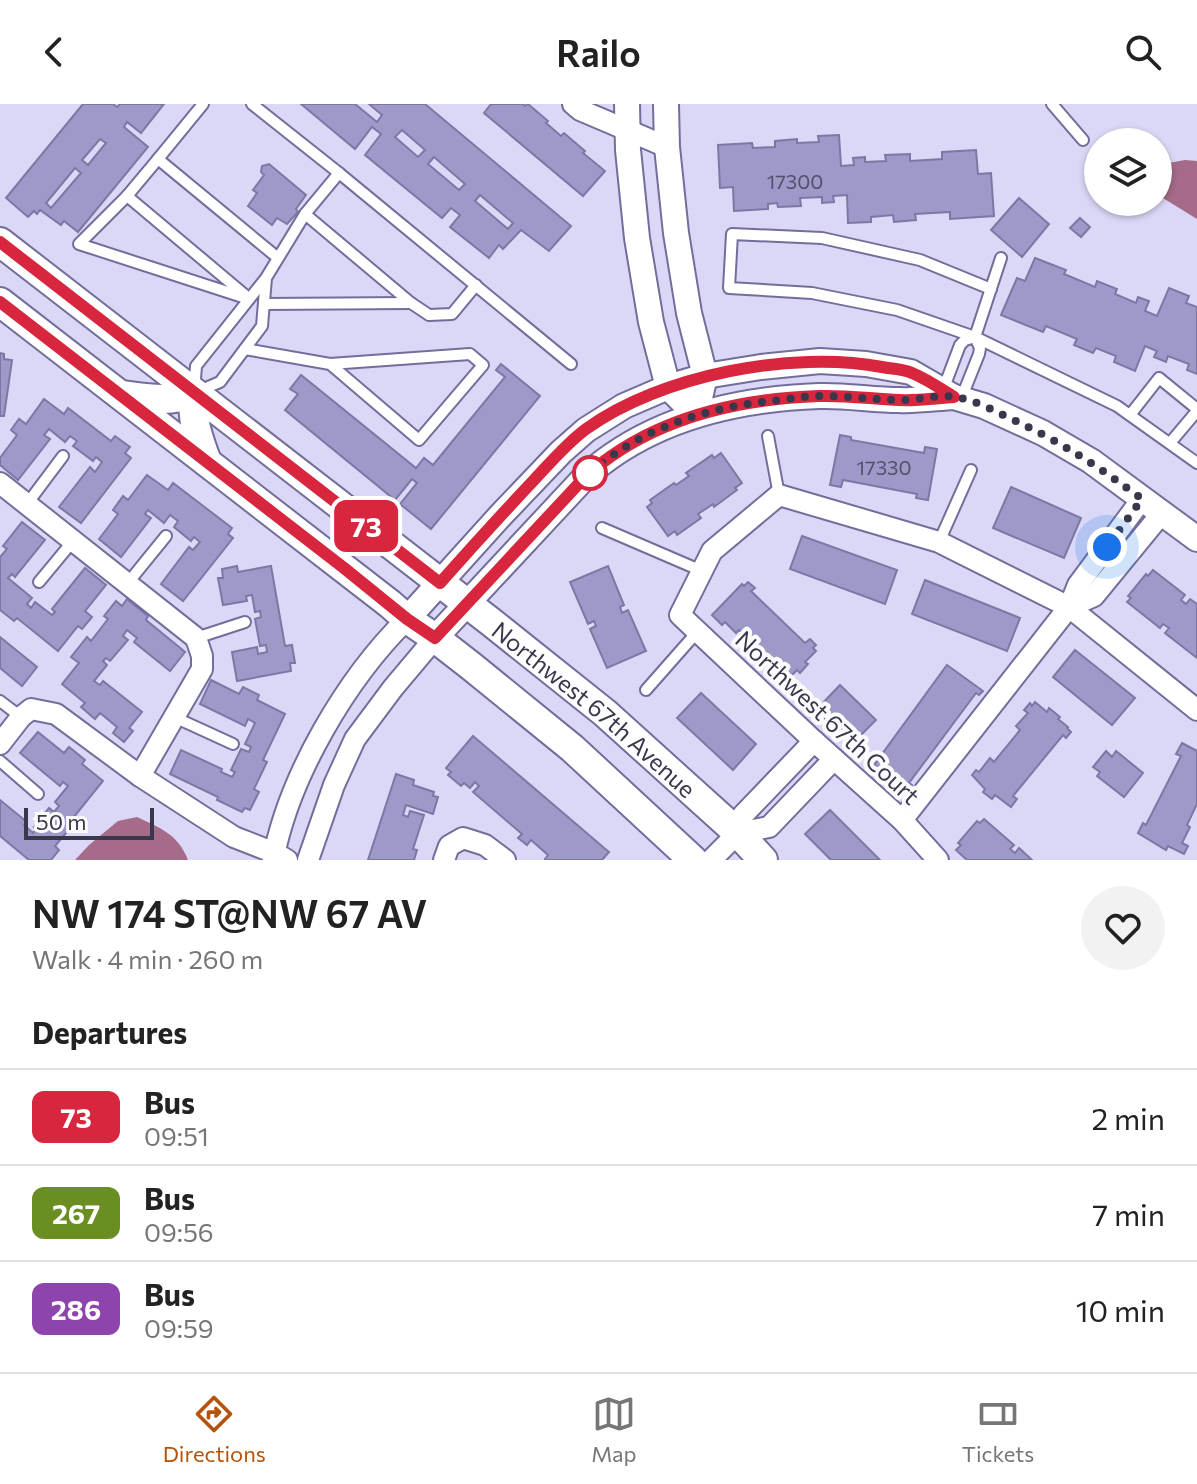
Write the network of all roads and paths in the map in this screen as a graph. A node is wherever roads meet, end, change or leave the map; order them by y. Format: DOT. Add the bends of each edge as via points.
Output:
graph roads {
  1 [pos="203,104"];
  2 [pos="252,104"];
  3 [pos="573,104"];
  4 [pos="627,104"];
  5 [pos="666,104"];
  6 [pos="1052,104"];
  7 [pos="628,130"];
  8 [pos="1083,140"];
  9 [pos="667,147"];
  10 [pos="158,159"];
  11 [pos="339,173"];
  12 [pos="127,196"];
  13 [pos="305,214"];
  14 [pos="0,242"];
  15 [pos="278,258"];
  16 [pos="1001,258"];
  17 [pos="266,278"];
  18 [pos="476,285"];
  19 [pos="991,289"];
  20 [pos="249,299"];
  21 [pos="0,302"];
  22 [pos="411,303"];
  23 [pos="264,304"];
  24 [pos="975,337"];
  25 [pos="245,349"];
  26 [pos="330,364"];
  27 [pos="571,364"];
  28 [pos="705,376"];
  29 [pos="668,387"];
  30 [pos="194,393"];
  31 [pos="120,395"];
  32 [pos="953,395"];
  33 [pos="1197,410"];
  34 [pos="696,415"];
  35 [pos="1130,415"];
  36 [pos="768,436"];
  37 [pos="1170,443"];
  38 [pos="63,456"];
  39 [pos="207,462"];
  40 [pos="1197,463"];
  41 [pos="971,470"];
  42 [pos="0,483"];
  43 [pos="779,495"];
  44 [pos="27,504"];
  45 [pos="1152,506"];
  46 [pos="602,528"];
  47 [pos="166,536"];
  48 [pos="1197,539"];
  49 [pos="73,541"];
  50 [pos="939,542"];
  51 [pos="702,571"];
  52 [pos="39,582"];
  53 [pos="440,583"];
  54 [pos="127,584"];
  55 [pos="467,604"];
  56 [pos="1069,607"];
  57 [pos="407,619"];
  58 [pos="245,622"];
  59 [pos="698,631"];
  60 [pos="196,638"];
  61 [pos="435,638"];
  62 [pos="646,690"];
  63 [pos="0,701"];
  64 [pos="338,707"];
  65 [pos="1197,710"];
  66 [pos="21,717"];
  67 [pos="174,717"];
  68 [pos="365,725"];
  69 [pos="814,741"];
  70 [pos="0,744"];
  71 [pos="233,744"];
  72 [pos="834,759"];
  73 [pos="0,761"];
  74 [pos="140,776"];
  75 [pos="38,794"];
  76 [pos="902,820"];
  77 [pos="738,833"];
  78 [pos="278,858"];
  79 [pos="308,860"];
  80 [pos="444,860"];
  81 [pos="505,860"];
  82 [pos="693,860"];
  83 [pos="711,860"];
  84 [pos="763,860"];
  85 [pos="938,860"];
  1 -- 10 [label="lane"];
  2 -- 11 [label="lane"];
  3 -- 7 [label="street"];
  4 -- 7 [label="street"];
  5 -- 9 [label="street"];
  6 -- 8 [label="lane"];
  7 -- 9 [label="street"];
  7 -- 29 [label="street" via="637,238"];
  9 -- 28 [label="street" via="689,313"];
  10 -- 12 [label="lane"];
  10 -- 15 [label="lane"];
  11 -- 13 [label="lane"];
  11 -- 18 [label="lane"];
  12 -- 20 [label="lane"];
  12 -- 20 [label="lane" via="79,244"];
  13 -- 15 [label="lane"];
  13 -- 22 [label="lane"];
  14 -- 30 [label="main road, Northwest 67th Avenue"];
  15 -- 17 [label="lane"];
  16 -- 19 [label="lane"];
  17 -- 20 [label="lane"];
  17 -- 23 [label="lane"];
  18 -- 22 [label="lane" via="452,314 429,315"];
  18 -- 27 [label="lane"];
  19 -- 24 [label="lane"];
  19 -- 24 [label="lane" via="920,260 822,238 732,234 729,288 812,293 897,310"];
  20 -- 30 [label="lane" via="196,366"];
  21 -- 31 [label="main road, Northwest 67th Avenue"];
  22 -- 23 [label="lane"];
  23 -- 25 [label="lane" via="262,326"];
  24 -- 32 [label="lane" via="980,348"];
  24 -- 32 [label="lane" via="960,345"];
  24 -- 35 [label="lane"];
  25 -- 26 [label="lane"];
  25 -- 30 [label="lane" via="220,382"];
  26 -- 26 [label="lane" via="470,354 483,365 419,440"];
  28 -- 29 [label="street"];
  28 -- 32 [label="street" via="820,361 866,364 911,372"];
  28 -- 34 [label="street"];
  29 -- 34 [label="street"];
  29 -- 53 [label="street" via="586,430"];
  30 -- 31 [label="main road" via="169,400"];
  30 -- 39 [label="main road" via="192,411"];
  30 -- 53 [label="main road, Northwest 67th Avenue"];
  31 -- 39 [label="main road, Northwest 67th Avenue"];
  32 -- 34 [label="street" via="903,400 821,396"];
  32 -- 45 [label="street" via="1043,433"];
  33 -- 35 [label="lane" via="1159,378"];
  33 -- 37 [label="lane"];
  34 -- 55 [label="street" via="640,437 606,458"];
  35 -- 37 [label="lane"];
  36 -- 43 [label="lane"];
  37 -- 40 [label="lane"];
  38 -- 44 [label="lane"];
  39 -- 57 [label="main road, Northwest 67th Avenue"];
  41 -- 50 [label="lane"];
  42 -- 44 [label="street"];
  43 -- 50 [label="street"];
  43 -- 51 [label="street" via="712,551"];
  44 -- 49 [label="street"];
  45 -- 48 [label="street"];
  45 -- 56 [label="street" via="1078,585"];
  46 -- 51 [label="lane"];
  47 -- 54 [label="lane"];
  49 -- 52 [label="lane"];
  49 -- 54 [label="street"];
  50 -- 56 [label="street"];
  51 -- 59 [label="street, Northwest 67th Court" via="680,615"];
  53 -- 55 [label="main road, Northwest 67th Avenue"];
  53 -- 57 [label="street"];
  54 -- 60 [label="street"];
  55 -- 61 [label="street"];
  55 -- 77 [label="main road, Northwest 67th Avenue" via="605,713"];
  56 -- 65 [label="street"];
  56 -- 76 [label="street"];
  57 -- 61 [label="main road, Northwest 67th Avenue"];
  57 -- 64 [label="street"];
  58 -- 60 [label="lane"];
  59 -- 62 [label="lane"];
  59 -- 69 [label="street, Northwest 67th Court"];
  60 -- 67 [label="street" via="202,669"];
  61 -- 68 [label="street"];
  61 -- 82 [label="main road, Northwest 67th Avenue" via="572,748"];
  63 -- 66 [label="lane"];
  64 -- 68 [label="street"];
  64 -- 78 [label="street" via="294,790"];
  66 -- 70 [label="street"];
  66 -- 74 [label="street" via="31,709 56,714"];
  67 -- 71 [label="lane"];
  67 -- 74 [label="street"];
  68 -- 79 [label="street" via="334,785"];
  69 -- 72 [label="street, Northwest 67th Court"];
  69 -- 77 [label="street" via="743,815"];
  72 -- 76 [label="street, Northwest 67th Court"];
  72 -- 77 [label="street" via="769,827"];
  73 -- 75 [label="lane"];
  74 -- 78 [label="street" via="234,837"];
  76 -- 85 [label="street, Northwest 67th Court"];
  77 -- 83 [label="street"];
  77 -- 84 [label="main road, Northwest 67th Avenue"];
  80 -- 81 [label="street" via="449,846 463,838 485,845"];
}
